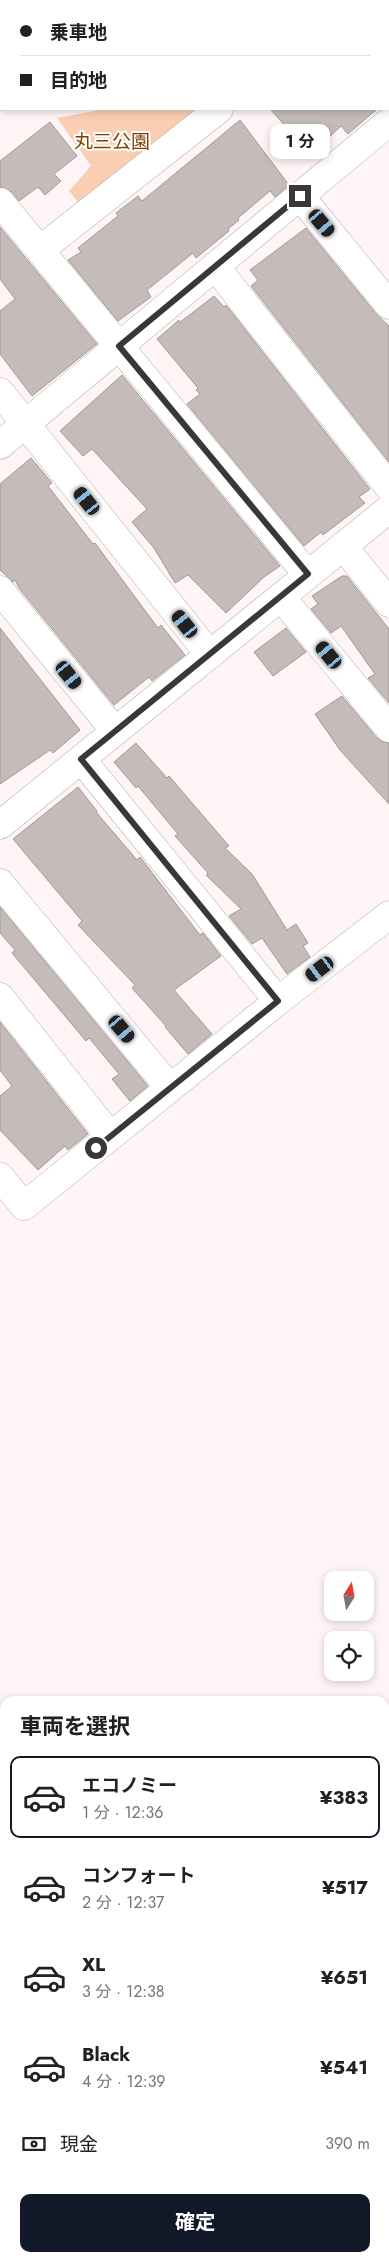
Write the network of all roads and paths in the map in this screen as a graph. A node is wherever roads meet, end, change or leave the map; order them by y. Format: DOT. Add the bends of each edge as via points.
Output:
graph roads {
  1 [pos="219,110"];
  2 [pos="389,122"];
  3 [pos="300,196"];
  4 [pos="0,202"];
  5 [pos="40,250"];
  6 [pos="215,266"];
  7 [pos="389,305"];
  8 [pos="119,346"];
  9 [pos="0,392"];
  10 [pos="25,424"];
  11 [pos="0,445"];
  12 [pos="389,487"];
  13 [pos="389,509"];
  14 [pos="343,546"];
  15 [pos="308,574"];
  16 [pos="0,590"];
  17 [pos="281,597"];
  18 [pos="389,603"];
  19 [pos="210,655"];
  20 [pos="389,728"];
  21 [pos="116,731"];
  22 [pos="81,759"];
  23 [pos="3,817"];
  24 [pos="0,883"];
  25 [pos="389,915"];
  26 [pos="0,997"];
  27 [pos="278,1001"];
  28 [pos="170,1088"];
  29 [pos="110,1136"];
  30 [pos="0,1177"];
  1 -- 5 [label="street"];
  2 -- 3 [label="street"];
  3 -- 6 [label="street"];
  3 -- 7 [label="street"];
  4 -- 5 [label="street"];
  5 -- 8 [label="street"];
  6 -- 8 [label="street"];
  6 -- 12 [label="street"];
  8 -- 10 [label="street"];
  8 -- 15 [label="street"];
  9 -- 10 [label="street"];
  10 -- 11 [label="street"];
  10 -- 19 [label="street"];
  13 -- 14 [label="street"];
  14 -- 15 [label="street"];
  14 -- 18 [label="street"];
  15 -- 17 [label="street"];
  16 -- 21 [label="street"];
  17 -- 19 [label="street"];
  17 -- 20 [label="street"];
  19 -- 21 [label="street"];
  21 -- 22 [label="street"];
  22 -- 23 [label="street"];
  22 -- 27 [label="street"];
  24 -- 28 [label="street"];
  25 -- 27 [label="street"];
  26 -- 29 [label="street"];
  27 -- 28 [label="street"];
  28 -- 29 [label="street"];
  29 -- 30 [label="street" via="24,1206"];
}
